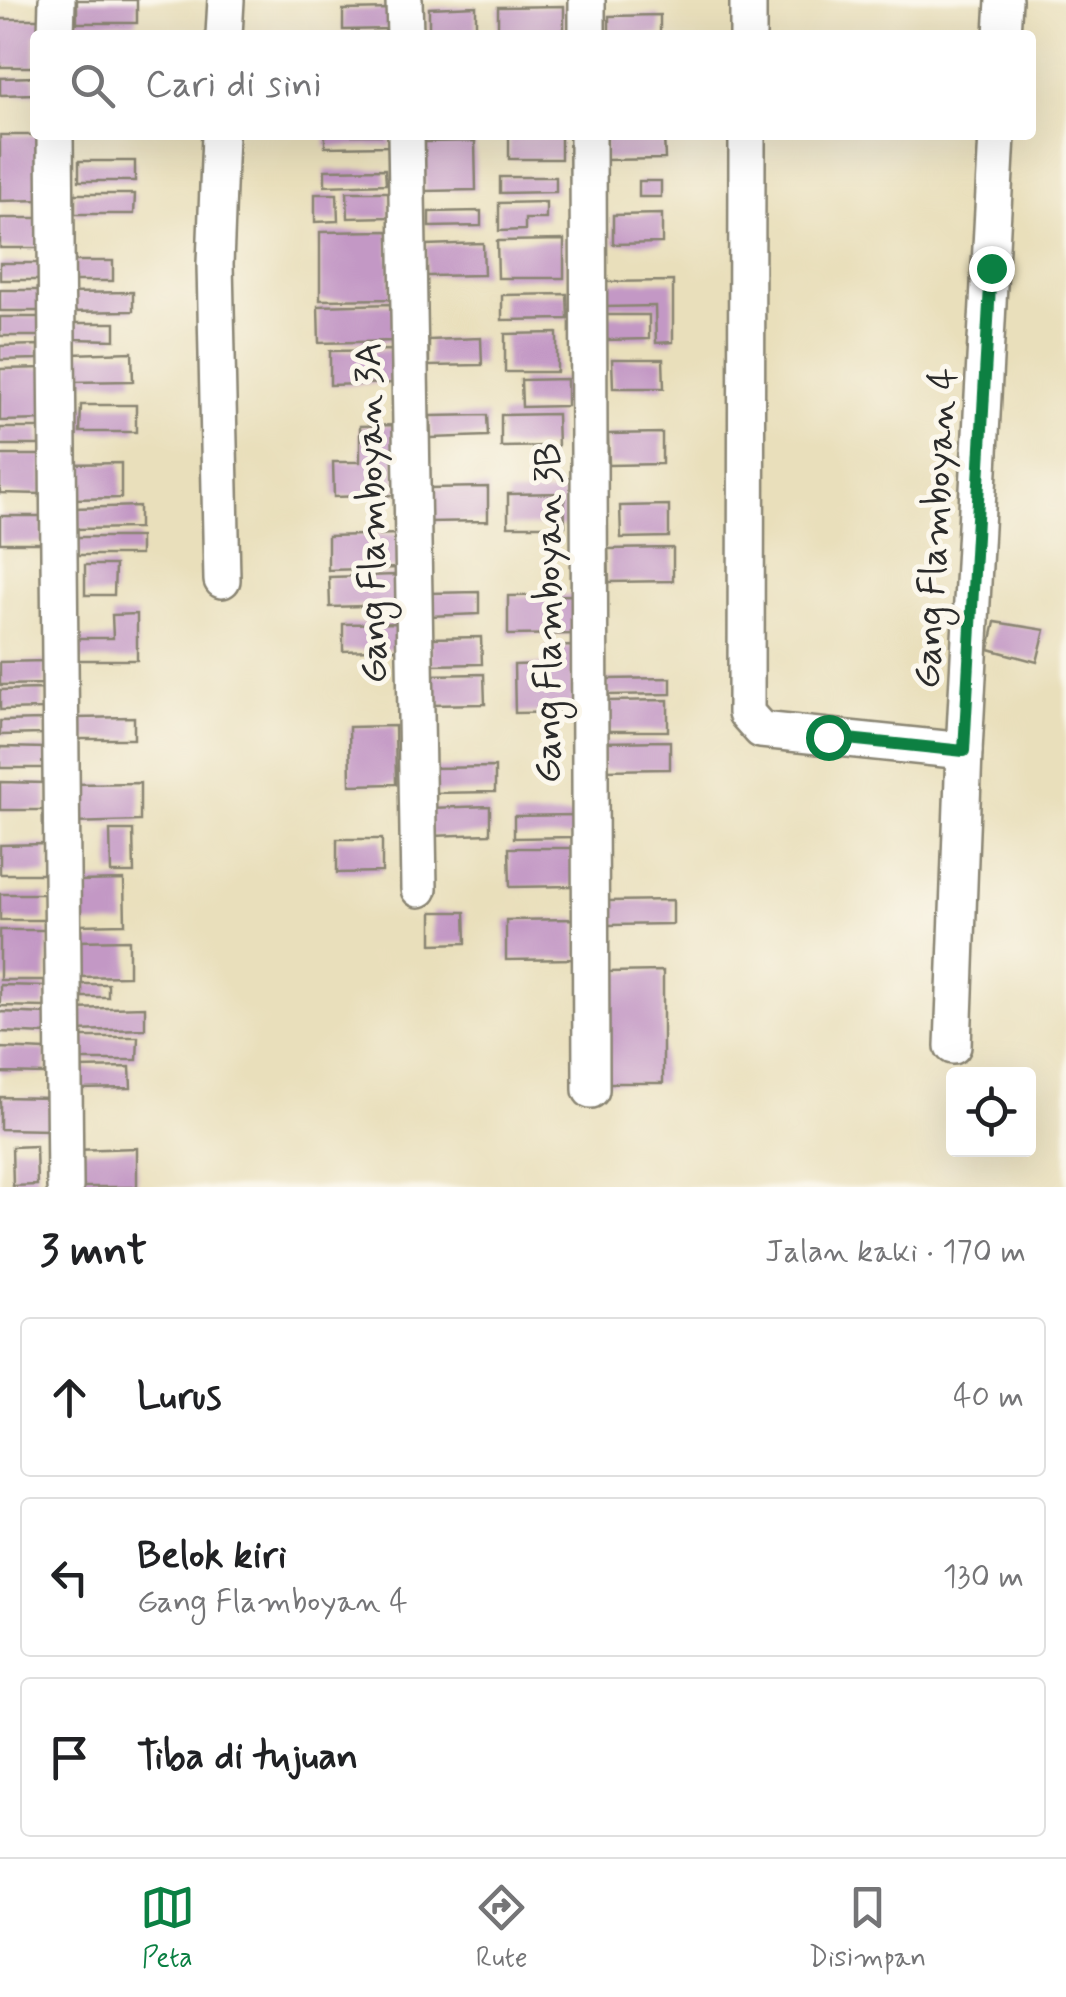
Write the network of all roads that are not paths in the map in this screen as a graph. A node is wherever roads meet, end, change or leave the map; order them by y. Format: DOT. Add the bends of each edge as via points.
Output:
graph roads {
  1 [pos="57,0"];
  2 [pos="226,0"];
  3 [pos="404,0"];
  4 [pos="587,0"];
  5 [pos="748,0"];
  6 [pos="1004,0"];
  7 [pos="56,30"];
  8 [pos="224,30"];
  9 [pos="405,30"];
  10 [pos="587,30"];
  11 [pos="748,30"];
  12 [pos="1002,30"];
  13 [pos="55,140"];
  14 [pos="220,140"];
  15 [pos="406,140"];
  16 [pos="588,140"];
  17 [pos="747,140"];
  18 [pos="998,140"];
  19 [pos="222,580"];
  20 [pos="964,751"];
  21 [pos="419,889"];
  22 [pos="953,1046"];
  23 [pos="591,1090"];
  24 [pos="64,1187"];
  1 -- 7 [label="street"];
  2 -- 8 [label="street"];
  3 -- 9 [label="street"];
  4 -- 10 [label="street"];
  5 -- 11 [label="street"];
  6 -- 12 [label="street"];
  13 -- 24 [label="street"];
  14 -- 19 [label="street" via="214,264"];
  15 -- 21 [label="street, Gang Flamboyan 3A"];
  16 -- 23 [label="street, Gang Flamboyan 3B"];
  17 -- 20 [label="street" via="746,714 761,730"];
  18 -- 20 [label="street, Gang Flamboyan 4"];
  20 -- 22 [label="street, Gang Flamboyan 4"];
}
